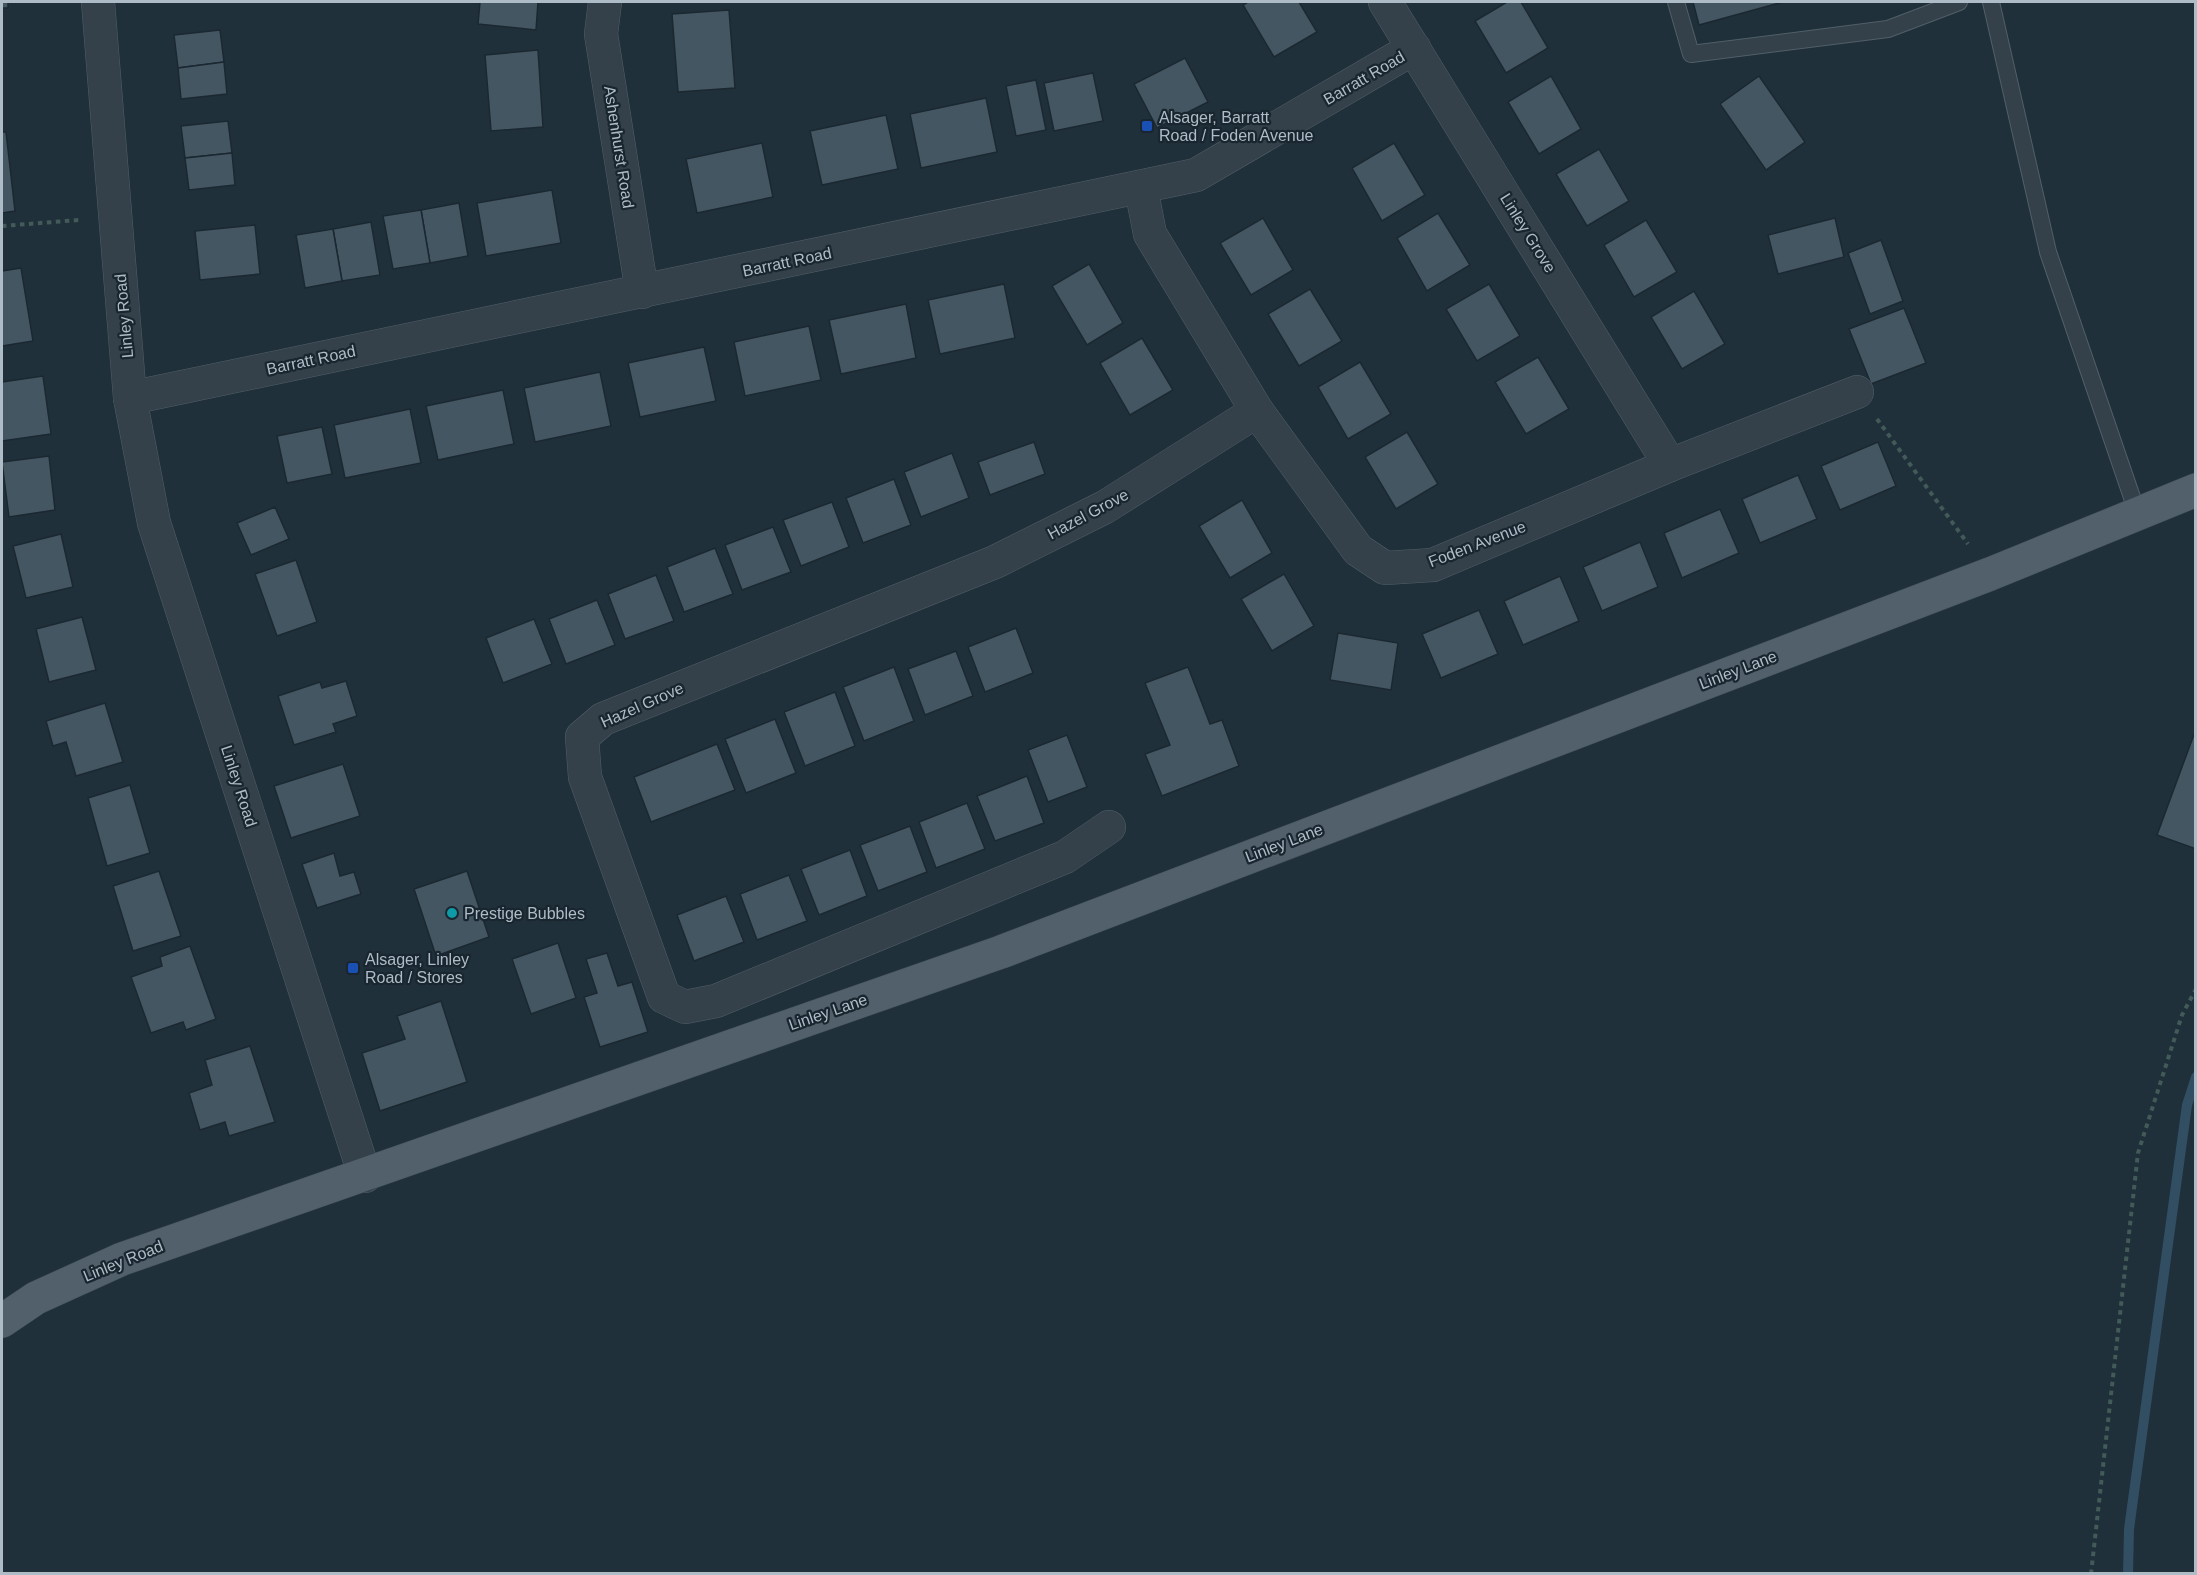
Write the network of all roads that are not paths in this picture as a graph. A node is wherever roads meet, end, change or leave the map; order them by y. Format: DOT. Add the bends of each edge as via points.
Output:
graph roads {
  1 [pos="98,2"];
  2 [pos="605,2"];
  3 [pos="1385,2"];
  4 [pos="1676,2"];
  5 [pos="1959,2"];
  6 [pos="1991,2"];
  7 [pos="1414,48"];
  8 [pos="1141,188"];
  9 [pos="642,292"];
  10 [pos="1857,392"];
  11 [pos="130,398"];
  12 [pos="1257,411"];
  13 [pos="1670,465"];
  14 [pos="2196,490"];
  15 [pos="2137,512"];
  16 [pos="1109,827"];
  17 [pos="365,1176"];
  18 [pos="2,1321"];
  1 -- 11 [label="street, Linley Road"];
  2 -- 9 [label="street, Ashenhurst Road" via="601,34"];
  3 -- 7 [label="street, Linley Grove"];
  4 -- 5 [label="lane" via="1691,54 1888,29"];
  6 -- 15 [label="lane" via="2048,252"];
  7 -- 8 [label="street, Barratt Road" via="1196,175"];
  7 -- 13 [label="street, Linley Grove"];
  8 -- 9 [label="street, Barratt Road"];
  8 -- 12 [label="street, Foden Avenue" via="1150,234"];
  9 -- 11 [label="street, Barratt Road"];
  10 -- 13 [label="street, Foden Avenue"];
  11 -- 17 [label="street, Linley Road" via="154,524"];
  12 -- 13 [label="street, Foden Avenue" via="1358,550 1385,568 1433,565"];
  12 -- 16 [label="street, Hazel Grove" via="1105,507 995,562 603,719 582,737 585,777 664,997 685,1007 716,1001 1065,857"];
  14 -- 15 [label="main road, Linley Lane"];
  15 -- 17 [label="main road, Linley Lane" via="1990,574 1000,952"];
  17 -- 18 [label="main road, Linley Road" via="122,1259 36,1298"];
}
